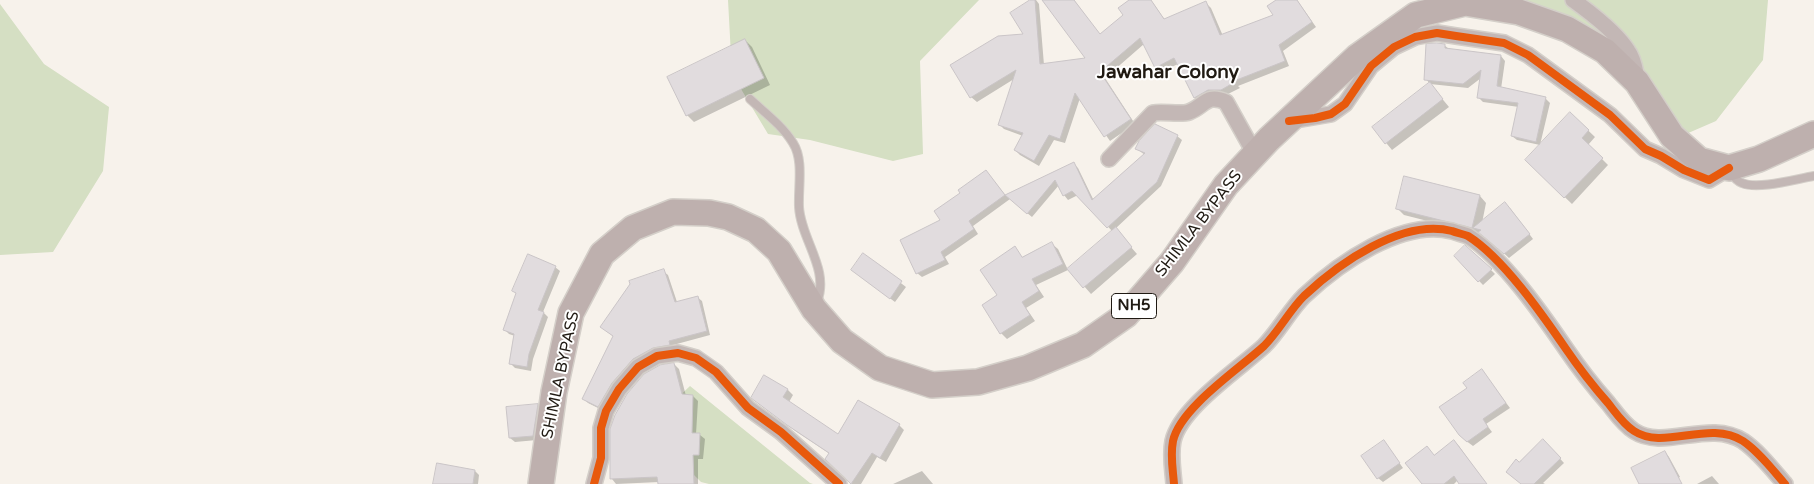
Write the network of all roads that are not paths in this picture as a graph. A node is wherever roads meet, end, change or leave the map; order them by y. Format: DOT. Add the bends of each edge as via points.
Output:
graph roads {
  1 [pos="1573,0"];
  2 [pos="1637,82"];
  3 [pos="750,99"];
  4 [pos="1289,121"];
  5 [pos="1814,134"];
  6 [pos="1255,154"];
  7 [pos="1109,159"];
  8 [pos="1729,168"];
  9 [pos="1814,176"];
  10 [pos="814,308"];
  11 [pos="541,484"];
  12 [pos="594,484"];
  13 [pos="838,484"];
  14 [pos="1174,484"];
  15 [pos="1784,484"];
  1 -- 2 [label="street" via="1629,52"];
  2 -- 4 [label="highway, SHIMLA BYPASS / NH5" via="1605,51 1567,29 1519,12 1464,3 1416,15 1357,57"];
  2 -- 8 [label="highway, SHIMLA BYPASS / NH5" via="1672,136 1699,160"];
  3 -- 10 [label="lane" via="794,143 799,161 799,209 822,284"];
  4 -- 6 [label="highway, SHIMLA BYPASS / NH5"];
  4 -- 8 [label="street" via="1331,114 1346,104 1370,66 1394,47 1415,37 1437,33 1504,43 1528,55 1610,115 1645,149 1684,170 1709,180"];
  5 -- 8 [label="highway"];
  6 -- 7 [label="street" via="1226,102 1217,98 1189,112 1153,113"];
  6 -- 10 [label="highway, SHIMLA BYPASS / NH5" via="1226,186 1172,262 1126,315 1084,345 1028,368 978,382 932,385 880,368 842,341"];
  8 -- 9 [label="lane" via="1735,179 1744,184 1759,185"];
  10 -- 11 [label="highway, SHIMLA BYPASS / NH5" via="779,251 756,230 728,217 673,212 633,228 602,254 571,313 554,392"];
  12 -- 13 [label="street" via="606,411 619,390 638,367 658,356 678,353 696,358 716,372 748,408"];
  14 -- 15 [label="street" via="1172,458 1180,424 1234,370 1264,346 1302,299 1357,255 1412,231 1441,228 1466,235 1484,248 1511,276 1579,368 1622,421 1636,432 1654,437 1702,432 1741,440"];
}
